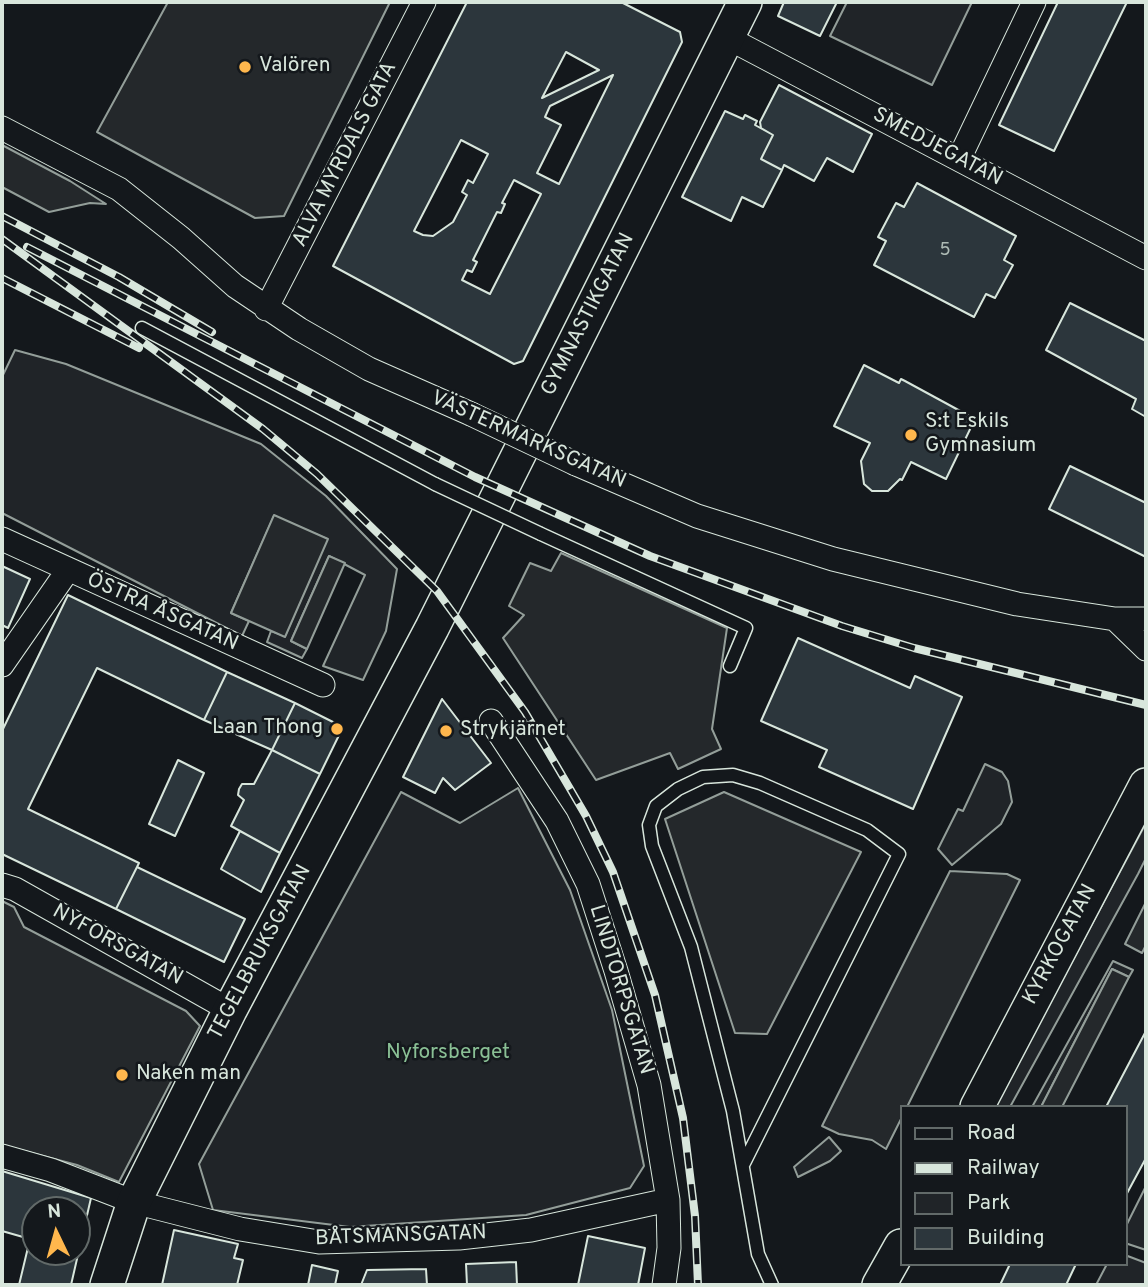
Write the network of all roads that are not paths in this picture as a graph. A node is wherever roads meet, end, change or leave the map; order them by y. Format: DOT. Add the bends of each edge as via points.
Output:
graph roads {
  1 [pos="424,2"];
  2 [pos="745,2"];
  3 [pos="1034,2"];
  4 [pos="728,38"];
  5 [pos="2,128"];
  6 [pos="959,159"];
  7 [pos="1146,258"];
  8 [pos="266,309"];
  9 [pos="142,327"];
  10 [pos="2,539"];
  11 [pos="68,570"];
  12 [pos="1115,619"];
  13 [pos="1146,619"];
  14 [pos="432,628"];
  15 [pos="1146,649"];
  16 [pos="2,665"];
  17 [pos="730,666"];
  18 [pos="323,685"];
  19 [pos="491,721"];
  20 [pos="1146,785"];
  21 [pos="2,885"];
  22 [pos="230,1010"];
  23 [pos="979,1105"];
  24 [pos="2,1156"];
  25 [pos="743,1165"];
  26 [pos="668,1200"];
  27 [pos="134,1202"];
  28 [pos="900,1248"];
  29 [pos="107,1285"];
  30 [pos="664,1285"];
  31 [pos="772,1285"];
  32 [pos="879,1285"];
  1 -- 8 [label="street, ALVA MYRDALS GATA"];
  2 -- 4 [label="street, GYMNASTIKGATAN"];
  3 -- 6 [label="street"];
  4 -- 6 [label="street, SMEDJEGATAN"];
  4 -- 14 [label="street, GYMNASTIKGATAN"];
  5 -- 8 [label="street, VÄSTERMARKSGATAN" via="119,190"];
  6 -- 7 [label="street, SMEDJEGATAN"];
  8 -- 12 [label="street, VÄSTERMARKSGATAN, bridge" via="369,369 697,516 833,559 1017,604"];
  9 -- 17 [label="lane, bridge" via="435,484 746,628"];
  10 -- 11 [label="street, ÖSTRA ÅSGATAN"];
  11 -- 16 [label="street"];
  11 -- 18 [label="street, ÖSTRA ÅSGATAN"];
  12 -- 13 [label="street, VÄSTERMARKSGATAN"];
  12 -- 15 [label="street"];
  14 -- 22 [label="street, TEGELBRUKSGATAN"];
  19 -- 26 [label="street, LINDTORPSGATAN" via="557,821 588,884 649,1086"];
  20 -- 23 [label="street, KYRKOGATAN"];
  21 -- 22 [label="street, NYFORSGATAN"];
  22 -- 27 [label="street, TEGELBRUKSGATAN"];
  24 -- 27 [label="street, BÅTSMANSGATAN"];
  25 -- 25 [label="lane" via="899,854 867,830 733,775 703,778 677,789 656,806 649,825 652,846 691,947"];
  25 -- 31 [label="lane" via="758,1254"];
  26 -- 27 [label="street, BÅTSMANSGATAN" via="531,1230 319,1242 240,1229"];
  26 -- 30 [label="street, LINDTORPSGATAN"];
  27 -- 29 [label="street, TEGELBRUKSGATAN"];
  28 -- 32 [label="street"];
}
